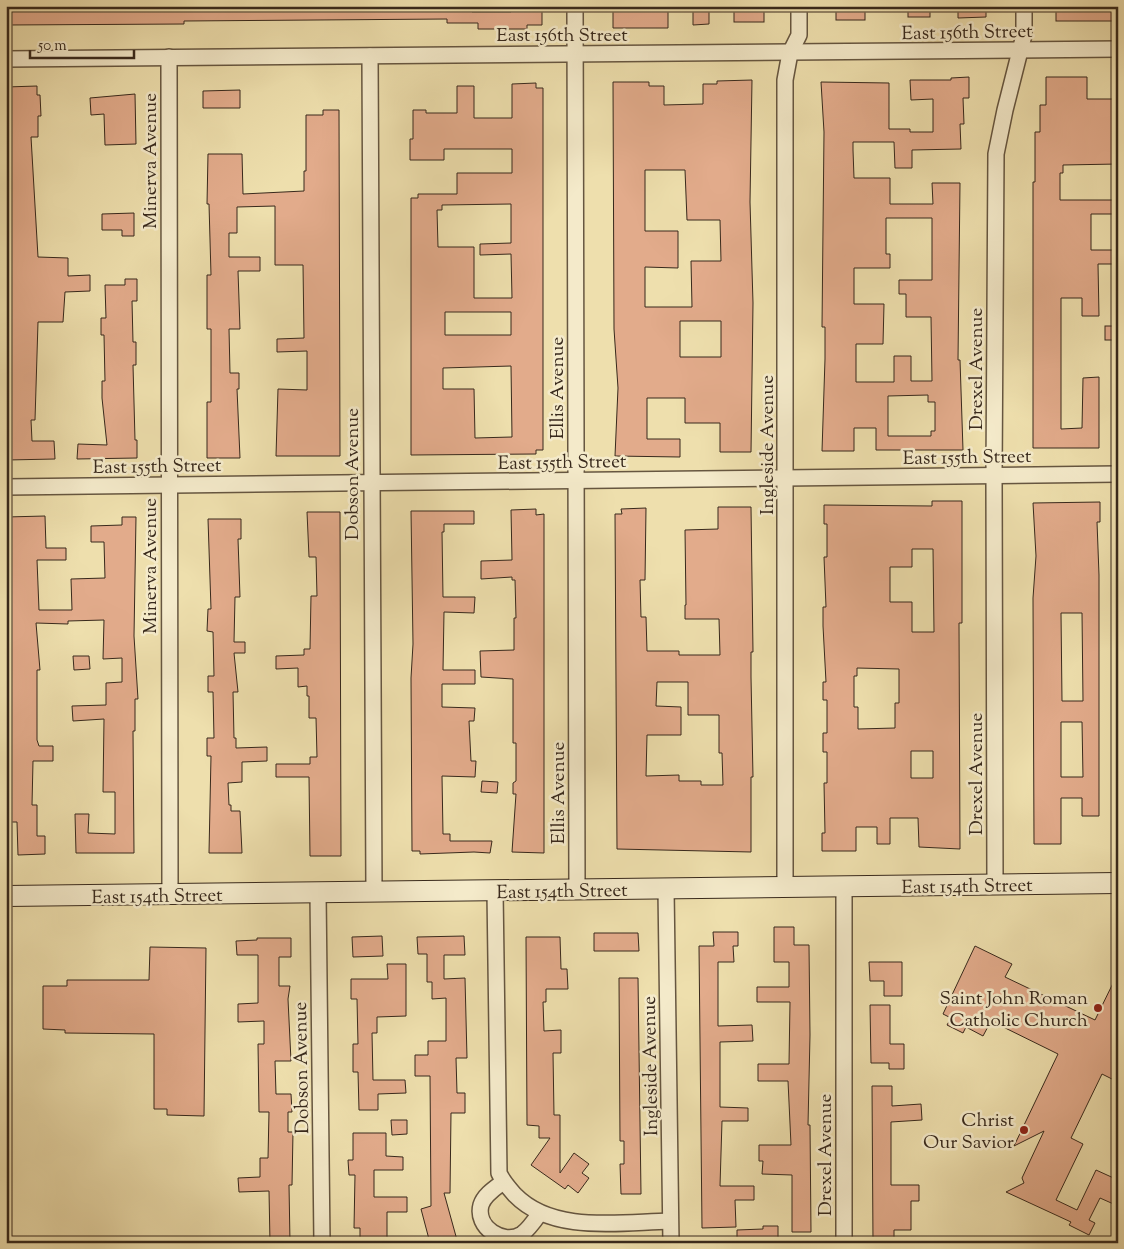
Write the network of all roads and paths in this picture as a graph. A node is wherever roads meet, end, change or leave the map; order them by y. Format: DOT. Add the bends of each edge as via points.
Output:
graph roads {
  1 [pos="575,6"];
  2 [pos="799,6"];
  3 [pos="1024,6"];
  4 [pos="1019,50"];
  5 [pos="1118,50"];
  6 [pos="790,53"];
  7 [pos="575,54"];
  8 [pos="370,56"];
  9 [pos="169,58"];
  10 [pos="6,59"];
  11 [pos="1118,474"];
  12 [pos="994,476"];
  13 [pos="786,478"];
  14 [pos="576,480"];
  15 [pos="372,483"];
  16 [pos="169,485"];
  17 [pos="6,487"];
  18 [pos="1118,883"];
  19 [pos="995,885"];
  20 [pos="844,886"];
  21 [pos="785,887"];
  22 [pos="666,889"];
  23 [pos="577,890"];
  24 [pos="495,891"];
  25 [pos="374,892"];
  26 [pos="318,893"];
  27 [pos="170,894"];
  28 [pos="6,896"];
  29 [pos="503,1182"];
  30 [pos="540,1214"];
  31 [pos="670,1221"];
  32 [pos="322,1243"];
  33 [pos="671,1243"];
  34 [pos="844,1243"];
  1 -- 7 [label="street, Ellis Avenue"];
  2 -- 6 [label="street, Ingleside Avenue" via="799,35"];
  3 -- 4 [label="street, Drexel Avenue" via="1024,35"];
  4 -- 5 [label="street, East 156th Street"];
  4 -- 6 [label="street, East 156th Street"];
  4 -- 12 [label="street, Drexel Avenue" via="996,154"];
  6 -- 7 [label="street, East 156th Street"];
  6 -- 13 [label="street, Ingleside Avenue" via="785,80"];
  7 -- 8 [label="street, East 156th Street"];
  7 -- 14 [label="street, Ellis Avenue"];
  8 -- 9 [label="street, East 156th Street"];
  8 -- 15 [label="street, Dobson Avenue"];
  9 -- 10 [label="street, East 156th Street"];
  9 -- 16 [label="street, Minerva Avenue"];
  11 -- 12 [label="street, East 155th Street"];
  12 -- 13 [label="street, East 155th Street"];
  12 -- 19 [label="street, Drexel Avenue"];
  13 -- 14 [label="street, East 155th Street"];
  13 -- 21 [label="street, Ingleside Avenue"];
  14 -- 15 [label="street, East 155th Street"];
  14 -- 23 [label="street, Ellis Avenue"];
  15 -- 16 [label="street, East 155th Street"];
  15 -- 25 [label="street, Dobson Avenue"];
  16 -- 17 [label="street, East 155th Street"];
  16 -- 27 [label="street, Minerva Avenue"];
  18 -- 19 [label="street, East 154th Street"];
  19 -- 20 [label="street, East 154th Street"];
  20 -- 21 [label="street, East 154th Street"];
  20 -- 34 [label="street, Drexel Avenue"];
  21 -- 22 [label="street, East 154th Street"];
  22 -- 23 [label="street, East 154th Street"];
  22 -- 31 [label="street, Ingleside Avenue"];
  23 -- 24 [label="street, East 154th Street"];
  24 -- 25 [label="street, East 154th Street"];
  24 -- 29 [label="street" via="500,1173"];
  25 -- 26 [label="street, East 154th Street"];
  26 -- 27 [label="street, East 154th Street"];
  26 -- 32 [label="street, Dobson Avenue"];
  27 -- 28 [label="street, East 154th Street"];
  29 -- 30 [label="street"];
  29 -- 30 [label="street" via="487,1194 481,1204 485,1227 496,1236 507,1238 522,1234"];
  30 -- 31 [label="street" via="572,1222"];
  31 -- 33 [label="street, Ingleside Avenue"];
}
